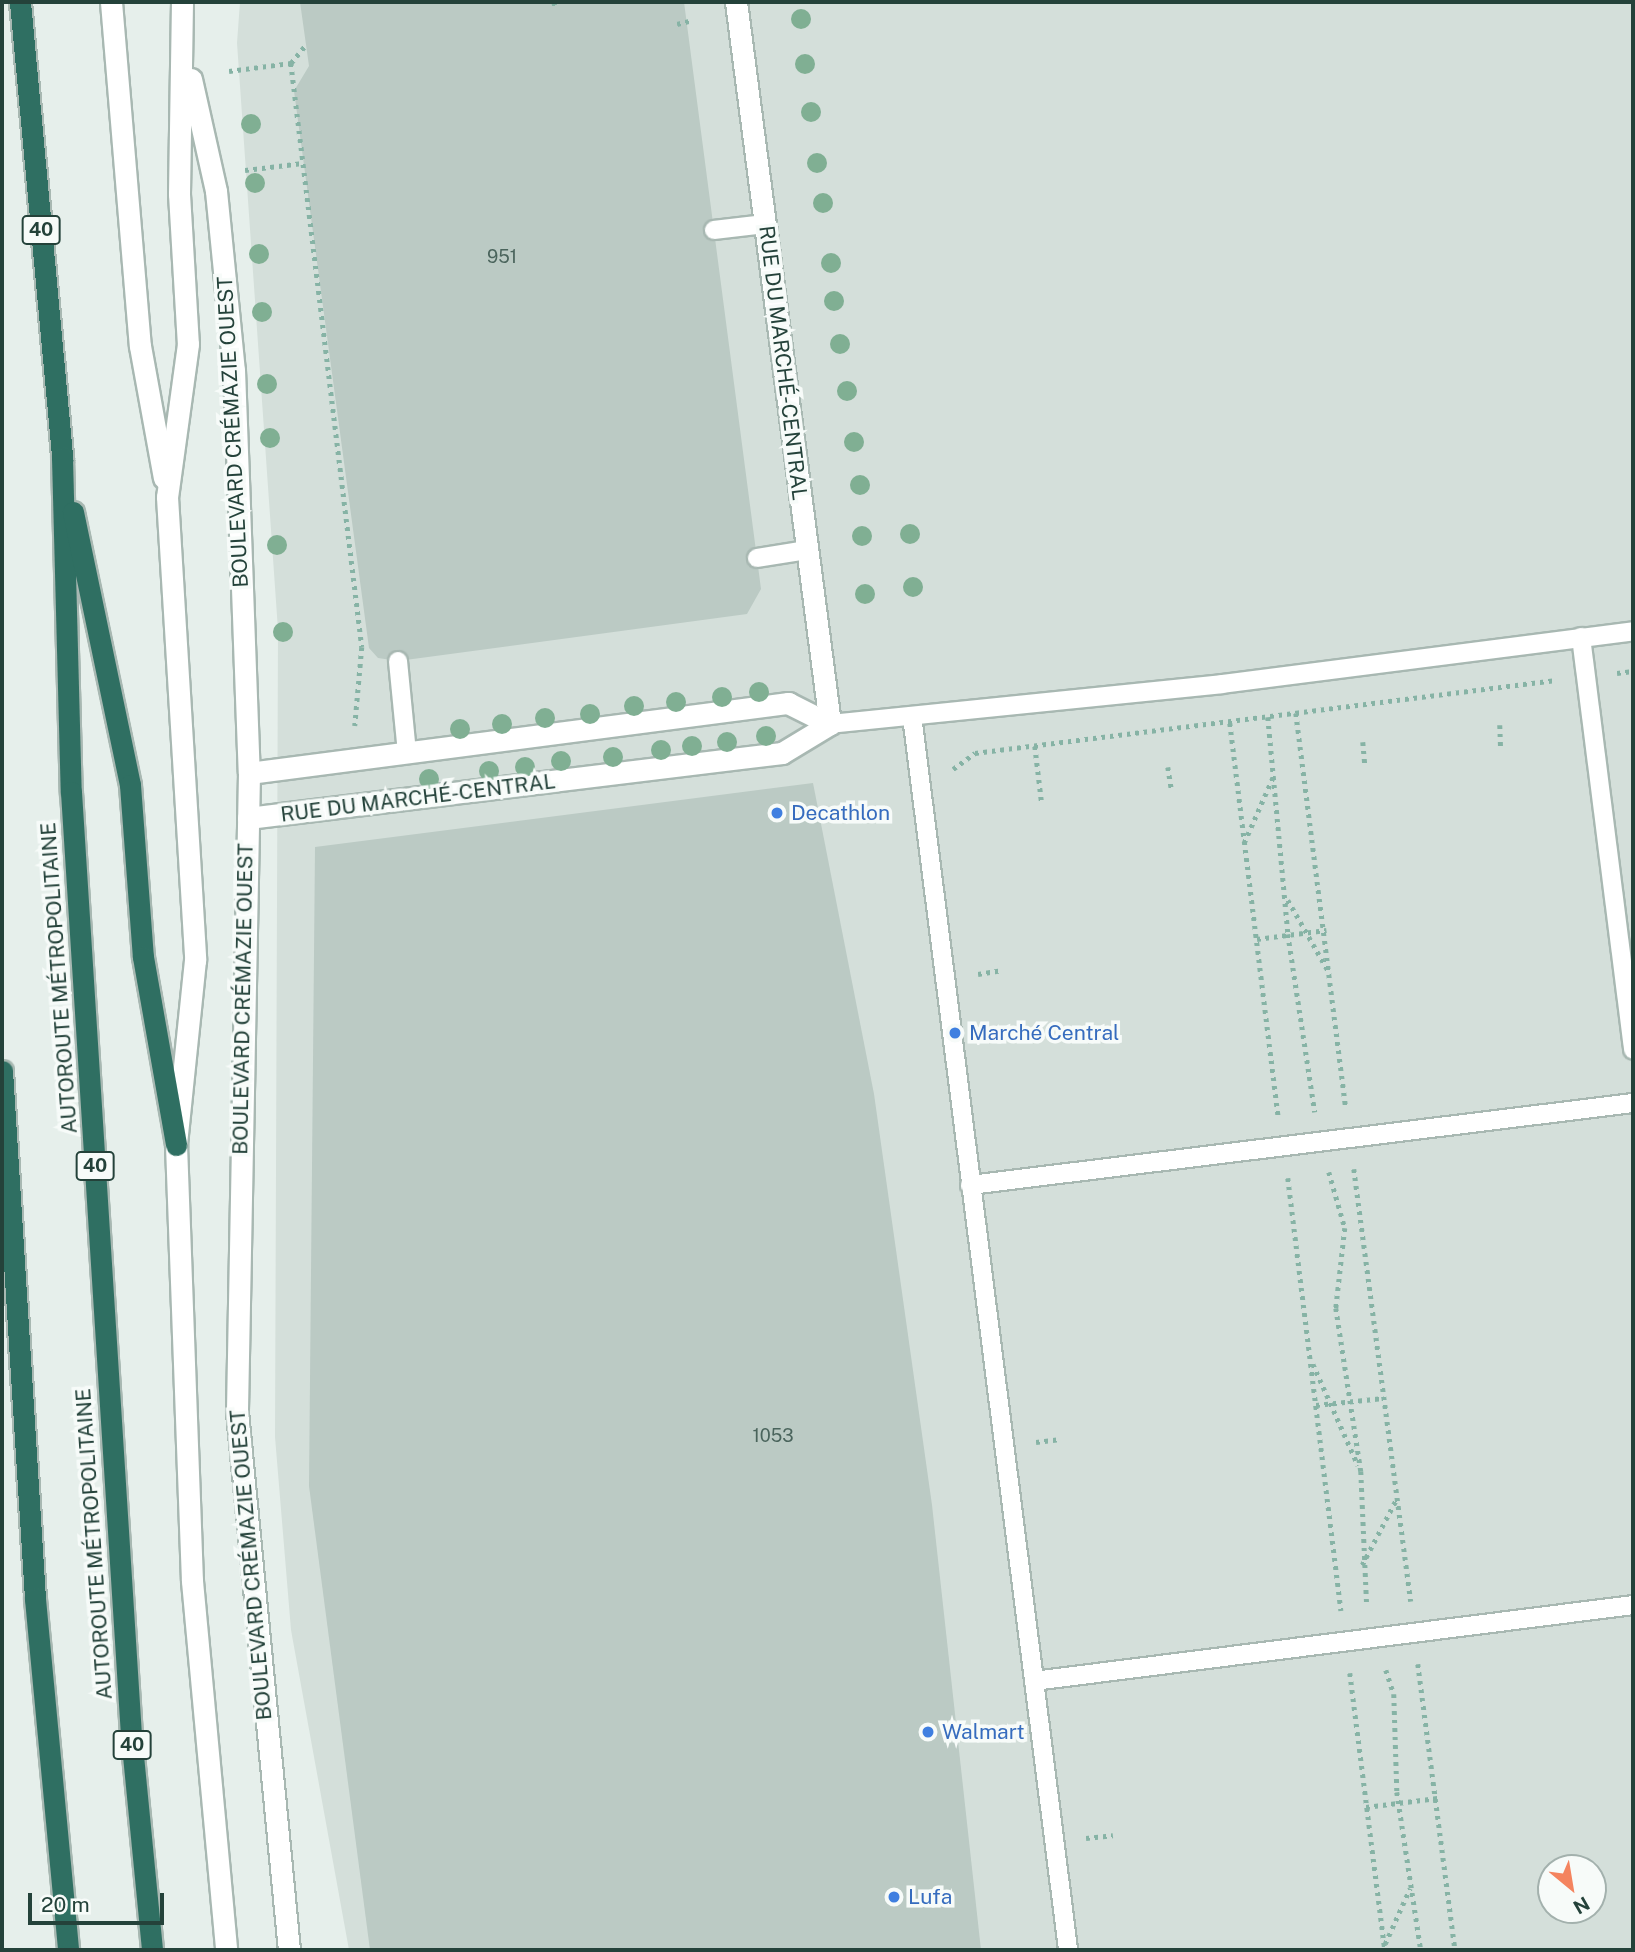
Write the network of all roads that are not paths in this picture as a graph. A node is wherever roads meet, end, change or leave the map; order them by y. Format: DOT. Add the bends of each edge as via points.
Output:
graph roads {
  1 [pos="20,2"];
  2 [pos="111,2"];
  3 [pos="182,2"];
  4 [pos="736,2"];
  5 [pos="184,50"];
  6 [pos="765,225"];
  7 [pos="714,230"];
  8 [pos="62,458"];
  9 [pos="167,497"];
  10 [pos="807,550"];
  11 [pos="757,558"];
  12 [pos="1633,631"];
  13 [pos="1581,636"];
  14 [pos="398,661"];
  15 [pos="912,716"];
  16 [pos="830,724"];
  17 [pos="407,752"];
  18 [pos="248,773"];
  19 [pos="248,818"];
  20 [pos="1633,1050"];
  21 [pos="2,1071"];
  22 [pos="1633,1103"];
  23 [pos="176,1145"];
  24 [pos="970,1185"];
  25 [pos="1633,1605"];
  26 [pos="1034,1681"];
  27 [pos="68,1950"];
  28 [pos="152,1950"];
  29 [pos="226,1950"];
  30 [pos="289,1950"];
  31 [pos="1068,1950"];
  1 -- 8 [label="highway, AUTOROUTE MÉTROPOLITAINE / 40"];
  2 -- 9 [label="street" via="140,346"];
  3 -- 5 [label="street, BOULEVARD CRÉMAZIE OUEST"];
  4 -- 6 [label="street, RUE DU MARCHÉ-CENTRAL"];
  5 -- 9 [label="street, BOULEVARD CRÉMAZIE OUEST" via="179,194 188,344"];
  5 -- 18 [label="street, BOULEVARD CRÉMAZIE OUEST" via="216,191 234,370"];
  6 -- 7 [label="lane"];
  6 -- 10 [label="street, RUE DU MARCHÉ-CENTRAL"];
  8 -- 23 [label="highway" via="130,785 143,957"];
  8 -- 28 [label="highway, AUTOROUTE MÉTROPOLITAINE / 40" via="71,792 131,1735"];
  9 -- 23 [label="street, BOULEVARD CRÉMAZIE OUEST" via="195,960"];
  10 -- 11 [label="lane"];
  10 -- 16 [label="street, RUE DU MARCHÉ-CENTRAL"];
  12 -- 13 [label="lane"];
  13 -- 15 [label="lane"];
  13 -- 20 [label="lane"];
  14 -- 17 [label="lane"];
  15 -- 16 [label="lane"];
  15 -- 24 [label="lane"];
  16 -- 17 [label="street" via="788,704"];
  16 -- 19 [label="street, RUE DU MARCHÉ-CENTRAL" via="782,753"];
  17 -- 18 [label="street"];
  18 -- 19 [label="street, BOULEVARD CRÉMAZIE OUEST"];
  19 -- 30 [label="street, BOULEVARD CRÉMAZIE OUEST" via="237,1412"];
  21 -- 27 [label="highway" via="34,1586"];
  22 -- 24 [label="lane"];
  23 -- 29 [label="street, BOULEVARD CRÉMAZIE OUEST" via="192,1581"];
  24 -- 26 [label="lane"];
  25 -- 26 [label="lane"];
  26 -- 31 [label="lane"];
}
